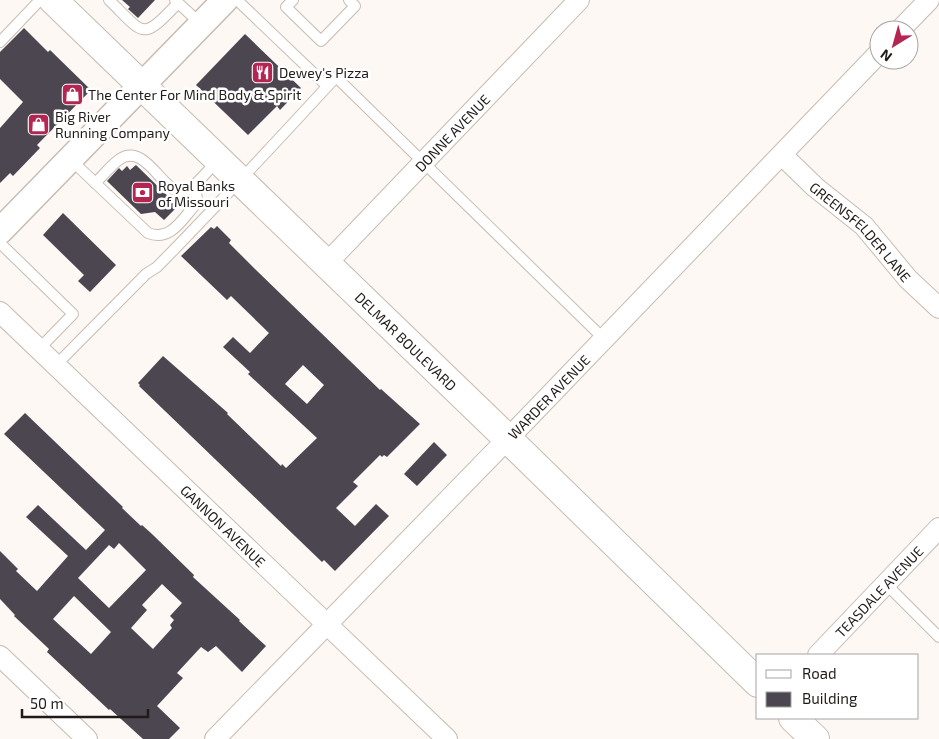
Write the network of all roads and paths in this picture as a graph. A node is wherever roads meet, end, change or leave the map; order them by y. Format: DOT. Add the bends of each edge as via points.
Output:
graph roads {
  1 [pos="109,0"];
  2 [pos="227,0"];
  3 [pos="293,0"];
  4 [pos="349,0"];
  5 [pos="579,0"];
  6 [pos="929,0"];
  7 [pos="57,2"];
  8 [pos="177,2"];
  9 [pos="910,20"];
  10 [pos="201,25"];
  11 [pos="0,42"];
  12 [pos="869,64"];
  13 [pos="327,86"];
  14 [pos="141,87"];
  15 [pos="782,155"];
  16 [pos="70,159"];
  17 [pos="218,160"];
  18 [pos="424,162"];
  19 [pos="239,180"];
  20 [pos="95,183"];
  21 [pos="192,187"];
  22 [pos="0,231"];
  23 [pos="0,243"];
  24 [pos="326,264"];
  25 [pos="939,308"];
  26 [pos="0,312"];
  27 [pos="604,339"];
  28 [pos="39,349"];
  29 [pos="56,365"];
  30 [pos="508,439"];
  31 [pos="939,528"];
  32 [pos="886,584"];
  33 [pos="328,624"];
  34 [pos="939,637"];
  35 [pos="819,654"];
  36 [pos="0,656"];
  37 [pos="756,682"];
  38 [pos="794,719"];
  39 [pos="87,739"];
  40 [pos="214,739"];
  41 [pos="447,739"];
  42 [pos="815,739"];
  1 -- 8 [label="lane" via="139,29 148,30 158,25"];
  2 -- 10 [label="street"];
  2 -- 13 [label="lane"];
  3 -- 4 [label="lane" via="286,7 321,41 356,6"];
  5 -- 18 [label="street, DONNE AVENUE"];
  6 -- 9 [label="street"];
  7 -- 11 [label="lane"];
  7 -- 14 [label="main road, DELMAR BOULEVARD"];
  8 -- 10 [label="lane"];
  10 -- 14 [label="street"];
  12 -- 15 [label="street, WARDER AVENUE"];
  13 -- 18 [label="lane" via="336,77"];
  13 -- 19 [label="lane"];
  14 -- 16 [label="street"];
  14 -- 17 [label="main road, DELMAR BOULEVARD"];
  15 -- 25 [label="street, GREENSFELDER LANE" via="864,226 908,279"];
  15 -- 27 [label="street, WARDER AVENUE"];
  16 -- 20 [label="lane"];
  16 -- 22 [label="street"];
  17 -- 19 [label="main road, DELMAR BOULEVARD"];
  17 -- 21 [label="lane"];
  18 -- 24 [label="street, DONNE AVENUE"];
  18 -- 27 [label="lane"];
  19 -- 24 [label="main road, DELMAR BOULEVARD"];
  19 -- 29 [label="lane" via="157,267 146,274"];
  20 -- 21 [label="lane" via="120,159 135,156 179,192"];
  20 -- 21 [label="lane" via="148,233 162,236 169,234 196,204 198,200"];
  23 -- 28 [label="lane" via="72,314"];
  24 -- 30 [label="main road, DELMAR BOULEVARD"];
  26 -- 28 [label="street, GANNON AVENUE"];
  27 -- 30 [label="street, WARDER AVENUE"];
  28 -- 29 [label="street, GANNON AVENUE"];
  29 -- 33 [label="street, GANNON AVENUE"];
  30 -- 33 [label="street, WARDER AVENUE"];
  30 -- 37 [label="main road, DELMAR BOULEVARD"];
  31 -- 32 [label="street, TEASDALE AVENUE"];
  32 -- 34 [label="lane"];
  32 -- 35 [label="street, TEASDALE AVENUE"];
  33 -- 40 [label="street, WARDER AVENUE"];
  33 -- 41 [label="street, GANNON AVENUE"];
  36 -- 39 [label="street"];
  38 -- 42 [label="main road"];
}
